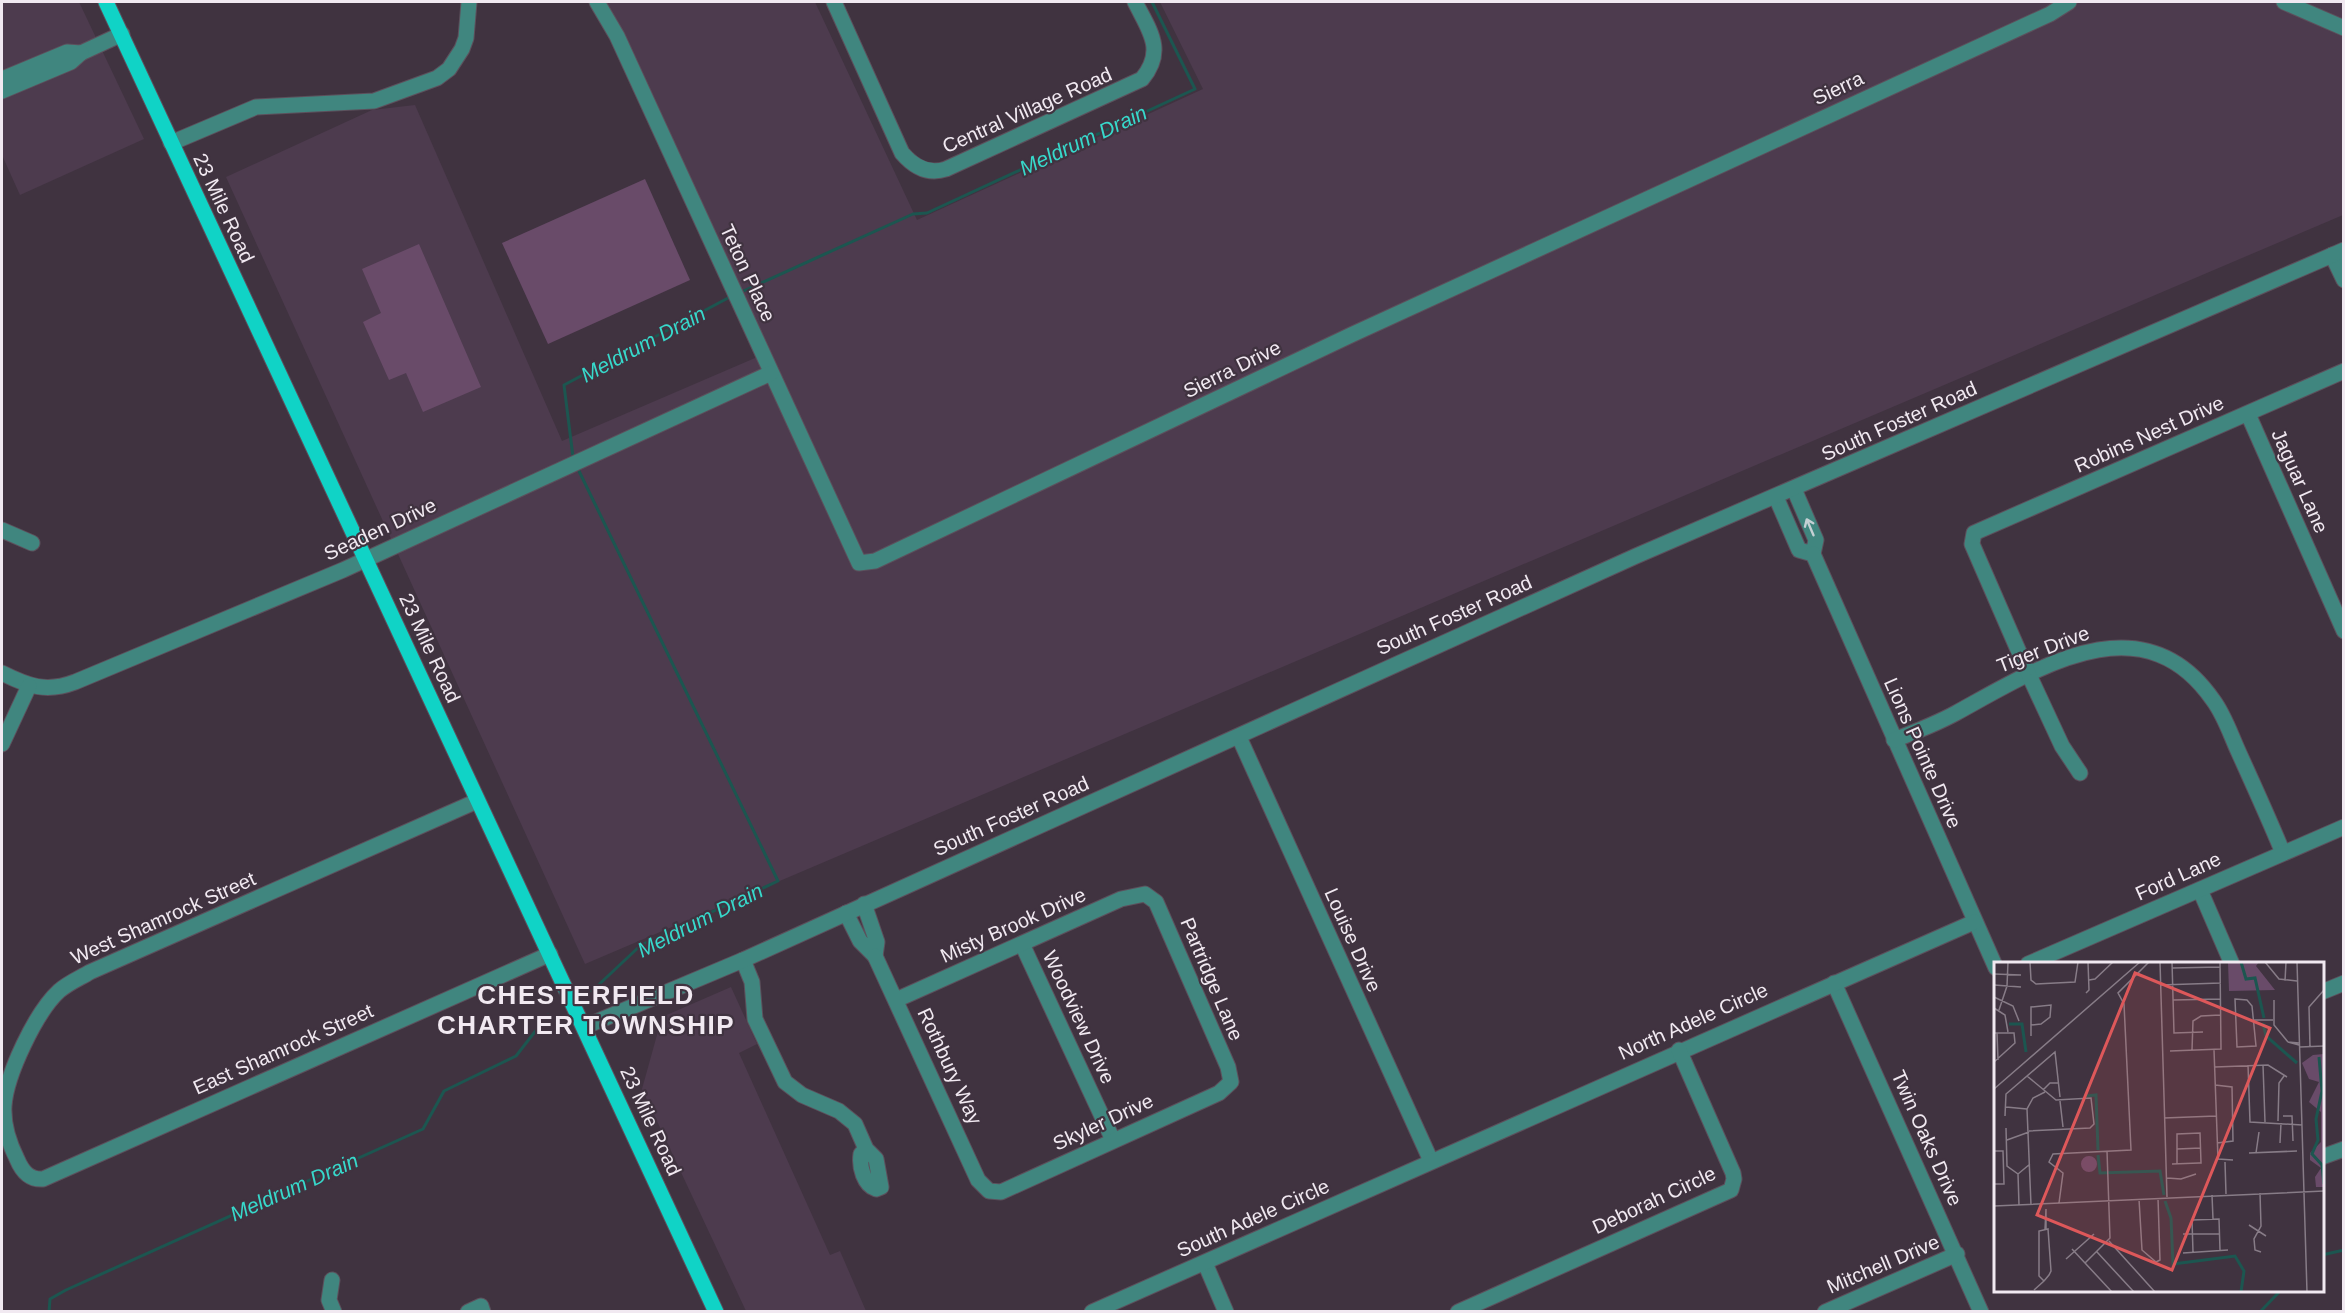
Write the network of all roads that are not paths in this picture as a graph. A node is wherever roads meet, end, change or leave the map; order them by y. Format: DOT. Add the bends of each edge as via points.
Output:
graph roads {
  1 [pos="106,2"];
  2 [pos="469,2"];
  3 [pos="597,2"];
  4 [pos="834,2"];
  5 [pos="1135,2"];
  6 [pos="2069,2"];
  7 [pos="2284,2"];
  8 [pos="2343,28"];
  9 [pos="122,34"];
  10 [pos="49,65"];
  11 [pos="2,79"];
  12 [pos="2,92"];
  13 [pos="171,143"];
  14 [pos="1624,211"];
  15 [pos="2338,252"];
  16 [pos="2343,280"];
  17 [pos="2343,371"];
  18 [pos="771,373"];
  19 [pos="2248,414"];
  20 [pos="1794,489"];
  21 [pos="1776,497"];
  22 [pos="2,530"];
  23 [pos="32,543"];
  24 [pos="1813,554"];
  25 [pos="366,559"];
  26 [pos="859,563"];
  27 [pos="2343,631"];
  28 [pos="2,673"];
  29 [pos="2028,675"];
  30 [pos="29,686"];
  31 [pos="1239,737"];
  32 [pos="1894,740"];
  33 [pos="2,744"];
  34 [pos="2080,773"];
  35 [pos="477,801"];
  36 [pos="2343,827"];
  37 [pos="2283,853"];
  38 [pos="2200,890"];
  39 [pos="1148,896"];
  40 [pos="864,904"];
  41 [pos="846,913"];
  42 [pos="1974,922"];
  43 [pos="1022,945"];
  44 [pos="550,954"];
  45 [pos="875,956"];
  46 [pos="743,960"];
  47 [pos="2030,962"];
  48 [pos="2232,962"];
  49 [pos="1994,966"];
  50 [pos="1834,983"];
  51 [pos="2343,983"];
  52 [pos="2324,991"];
  53 [pos="896,1000"];
  54 [pos="584,1027"];
  55 [pos="1679,1050"];
  56 [pos="1231,1082"];
  57 [pos="1113,1140"];
  58 [pos="2343,1149"];
  59 [pos="2324,1155"];
  60 [pos="1431,1161"];
  61 [pos="32,1179"];
  62 [pos="881,1187"];
  63 [pos="989,1191"];
  64 [pos="1957,1254"];
  65 [pos="1205,1263"];
  66 [pos="332,1280"];
  67 [pos="334,1311"];
  68 [pos="717,1311"];
  69 [pos="1092,1311"];
  70 [pos="1226,1311"];
  71 [pos="1458,1311"];
  72 [pos="1825,1311"];
  73 [pos="1981,1311"];
  1 -- 9 [label="main road, 23 Mile Road"];
  2 -- 13 [label="street" via="462,49 437,78 391,97 365,102 256,107"];
  3 -- 18 [label="street, Teton Place" via="617,36"];
  4 -- 5 [label="street, Central Village Road" via="902,153 931,172 946,169 1142,79 1155,58 1154,43"];
  6 -- 14 [label="street, Sierra"];
  7 -- 8 [label="street"];
  9 -- 10 [label="street" via="70,62"];
  9 -- 13 [label="main road, 23 Mile Road"];
  10 -- 11 [label="street"];
  10 -- 12 [label="street"];
  13 -- 25 [label="main road, 23 Mile Road"];
  14 -- 26 [label="street, Sierra Drive" via="1351,335 875,561"];
  15 -- 16 [label="street"];
  15 -- 20 [label="street, South Foster Road"];
  17 -- 19 [label="street, Robins Nest Drive"];
  18 -- 25 [label="street, Seaden Drive"];
  18 -- 26 [label="street, Teton Place"];
  19 -- 27 [label="street, Jaguar Lane"];
  19 -- 29 [label="street, Robins Nest Drive" via="1973,536 1972,544"];
  20 -- 21 [label="street, South Foster Road"];
  24 -- 20 [label="street, one-way" via="1816,540"];
  21 -- 24 [label="street" via="1800,549"];
  21 -- 31 [label="street, South Foster Road" via="1635,556"];
  22 -- 23 [label="street"];
  24 -- 32 [label="street, Lions Pointe Drive"];
  25 -- 30 [label="street, Seaden Drive" via="75,682 51,690"];
  25 -- 35 [label="main road, 23 Mile Road"];
  28 -- 30 [label="street, Seaden Drive"];
  29 -- 32 [label="street, Tiger Drive" via="1941,721"];
  29 -- 34 [label="street" via="2062,746"];
  29 -- 37 [label="street, Tiger Drive" via="2094,648 2109,646 2146,649 2183,667 2219,710"];
  30 -- 33 [label="street"];
  31 -- 40 [label="street, South Foster Road"];
  31 -- 60 [label="street, Louise Drive"];
  32 -- 42 [label="street, Lions Pointe Drive"];
  35 -- 44 [label="main road, 23 Mile Road"];
  35 -- 61 [label="street, West Shamrock Street" via="90,972 59,992 36,1023 6,1092 8,1139 18,1162"];
  36 -- 37 [label="street, Ford Lane"];
  37 -- 38 [label="street, Ford Lane"];
  38 -- 47 [label="street, Ford Lane"];
  38 -- 48 [label="street"];
  39 -- 43 [label="street, Misty Brook Drive" via="1137,894 1121,899"];
  39 -- 56 [label="street, Partridge Lane" via="1156,902"];
  40 -- 41 [label="street, South Foster Road"];
  40 -- 45 [label="street, Rothbury Way" via="877,942"];
  41 -- 45 [label="street, Rothbury Way" via="860,941"];
  41 -- 46 [label="street, South Foster Road"];
  42 -- 49 [label="street, Lions Pointe Drive"];
  42 -- 50 [label="street, North Adele Circle"];
  43 -- 53 [label="street, Misty Brook Drive"];
  43 -- 57 [label="street, Woodview Drive"];
  44 -- 54 [label="main road, 23 Mile Road"];
  44 -- 61 [label="street, East Shamrock Street" via="49,1176"];
  45 -- 53 [label="street, Rothbury Way"];
  46 -- 54 [label="street, South Foster Road"];
  46 -- 62 [label="street" via="752,982 755,1019 785,1082 848,1118 859,1130 866,1149 876,1159"];
  50 -- 55 [label="street, North Adele Circle"];
  50 -- 64 [label="street, Twin Oaks Drive"];
  51 -- 52 [label="street"];
  53 -- 63 [label="street, Rothbury Way" via="978,1180"];
  54 -- 68 [label="main road, 23 Mile Road"];
  55 -- 60 [label="street, North Adele Circle"];
  55 -- 71 [label="street, Deborah Circle" via="1733,1173 1731,1190"];
  56 -- 57 [label="street, Skyler Drive" via="1219,1093"];
  57 -- 63 [label="street, Skyler Drive" via="1001,1192"];
  58 -- 59 [label="street"];
  60 -- 65 [label="street, South Adele Circle"];
  64 -- 72 [label="street, Mitchell Drive"];
  64 -- 73 [label="street, Twin Oaks Drive"];
  65 -- 69 [label="street, South Adele Circle"];
  65 -- 70 [label="street"];
  66 -- 67 [label="street" via="329,1300"];
}
